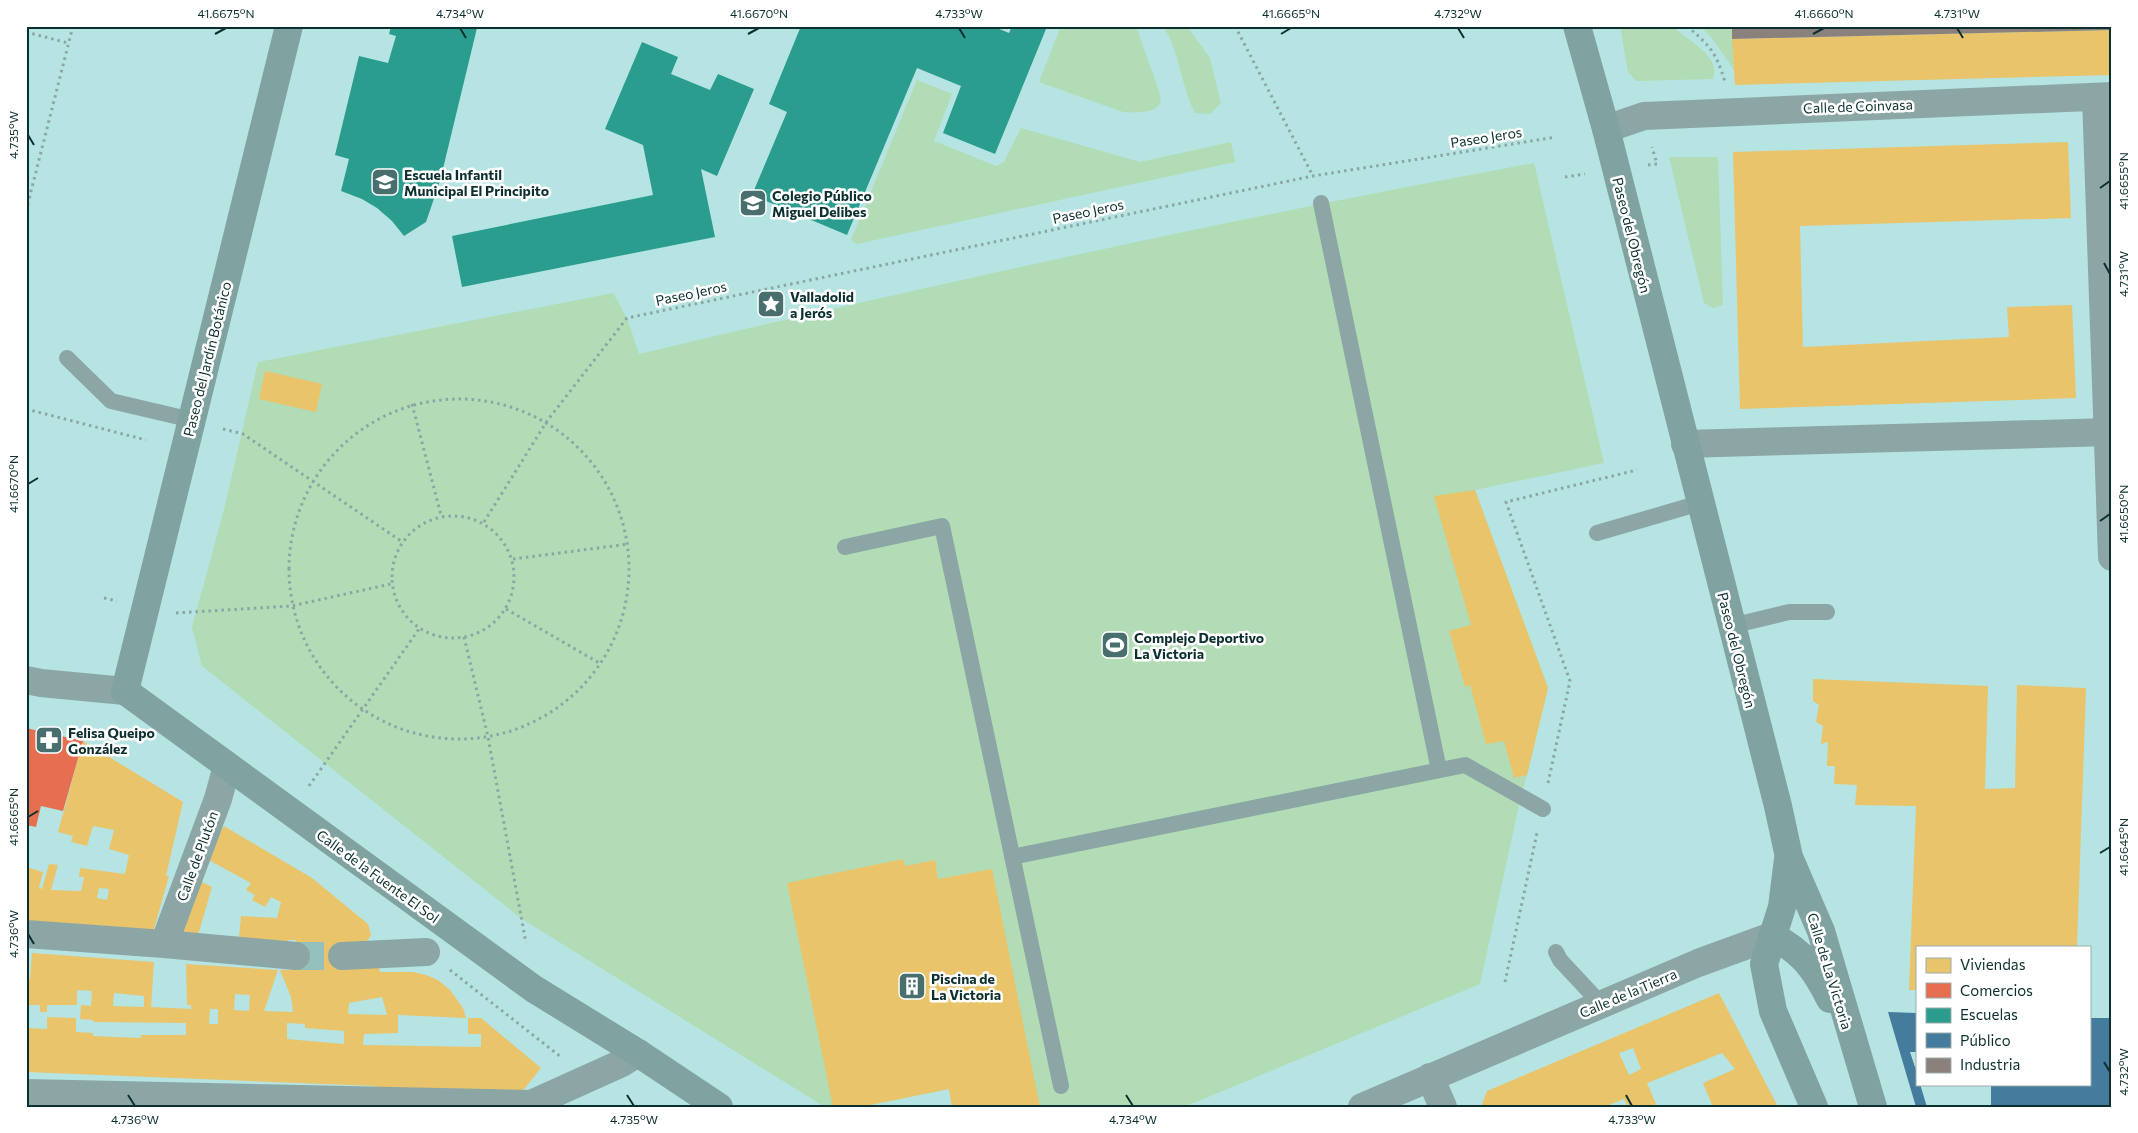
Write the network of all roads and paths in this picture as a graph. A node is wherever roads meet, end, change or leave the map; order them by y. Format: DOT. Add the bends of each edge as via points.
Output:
graph roads {
  1 [pos="72,26"];
  2 [pos="289,26"];
  3 [pos="1235,26"];
  4 [pos="1576,26"];
  5 [pos="1687,26"];
  6 [pos="26,32"];
  7 [pos="68,43"];
  8 [pos="1725,82"];
  9 [pos="2104,96"];
  10 [pos="1606,129"];
  11 [pos="1556,137"];
  12 [pos="1313,176"];
  13 [pos="1321,203"];
  14 [pos="26,211"];
  15 [pos="67,358"];
  16 [pos="412,404"];
  17 [pos="26,410"];
  18 [pos="192,420"];
  19 [pos="547,421"];
  20 [pos="2109,432"];
  21 [pos="243,434"];
  22 [pos="146,440"];
  23 [pos="1685,444"];
  24 [pos="1637,470"];
  25 [pos="312,481"];
  26 [pos="1700,503"];
  27 [pos="441,515"];
  28 [pos="484,522"];
  29 [pos="1597,533"];
  30 [pos="401,541"];
  31 [pos="629,544"];
  32 [pos="845,547"];
  33 [pos="2112,557"];
  34 [pos="513,559"];
  35 [pos="391,584"];
  36 [pos="118,591"];
  37 [pos="291,606"];
  38 [pos="506,608"];
  39 [pos="113,610"];
  40 [pos="1827,612"];
  41 [pos="171,613"];
  42 [pos="1731,626"];
  43 [pos="419,630"];
  44 [pos="464,637"];
  45 [pos="601,664"];
  46 [pos="26,680"];
  47 [pos="125,692"];
  48 [pos="361,710"];
  49 [pos="488,737"];
  50 [pos="325,764"];
  51 [pos="227,766"];
  52 [pos="1439,770"];
  53 [pos="1543,809"];
  54 [pos="1012,856"];
  55 [pos="1789,858"];
  56 [pos="522,919"];
  57 [pos="26,934"];
  58 [pos="1772,936"];
  59 [pos="164,944"];
  60 [pos="426,952"];
  61 [pos="1556,952"];
  62 [pos="296,956"];
  63 [pos="342,956"];
  64 [pos="1505,982"];
  65 [pos="1602,1004"];
  66 [pos="1852,1040"];
  67 [pos="638,1053"];
  68 [pos="1430,1077"];
  69 [pos="1061,1086"];
  70 [pos="26,1093"];
  71 [pos="719,1107"];
  72 [pos="1362,1107"];
  73 [pos="1443,1107"];
  74 [pos="1814,1107"];
  75 [pos="1873,1107"];
  1 -- 7 [label="path"];
  2 -- 18 [label="street, Paseo del Jardín Botánico"];
  3 -- 12 [label="path"];
  4 -- 10 [label="street, Paseo del Obregón"];
  5 -- 8 [label="path" via="1710,46 1719,61"];
  6 -- 7 [label="path"];
  7 -- 14 [label="path"];
  9 -- 10 [label="street, Calle de Coinvasa" via="1644,116"];
  9 -- 20 [label="street"];
  10 -- 23 [label="street, Paseo del Obregón"];
  11 -- 12 [label="path, Paseo Jeros"];
  12 -- 19 [label="path, Paseo Jeros" via="627,318"];
  13 -- 52 [label="lane"];
  15 -- 18 [label="lane" via="111,401"];
  16 -- 19 [label="path" via="458,398 504,403"];
  16 -- 25 [label="path" via="355,433"];
  16 -- 27 [label="path"];
  17 -- 22 [label="path"];
  18 -- 47 [label="street, Paseo del Jardín Botánico"];
  19 -- 28 [label="path"];
  19 -- 31 [label="path" via="586,453 614,496"];
  20 -- 23 [label="street"];
  20 -- 33 [label="street"];
  21 -- 25 [label="path"];
  23 -- 26 [label="street, Paseo del Obregón"];
  24 -- 53 [label="path" via="1506,502 1570,681"];
  25 -- 30 [label="path"];
  25 -- 37 [label="path" via="293,529 288,563"];
  26 -- 29 [label="lane"];
  26 -- 42 [label="street, Paseo del Obregón"];
  27 -- 28 [label="path"];
  27 -- 30 [label="path" via="418,524"];
  28 -- 34 [label="path" via="502,538"];
  30 -- 35 [label="path"];
  31 -- 34 [label="path"];
  31 -- 45 [label="path" via="626,607"];
  32 -- 54 [label="lane" via="942,526"];
  34 -- 38 [label="path" via="515,585"];
  35 -- 37 [label="path"];
  35 -- 43 [label="path" via="400,610"];
  36 -- 39 [label="path"];
  37 -- 41 [label="path"];
  37 -- 48 [label="path" via="306,646 330,682"];
  38 -- 44 [label="path" via="489,628"];
  38 -- 45 [label="path"];
  40 -- 42 [label="lane" via="1789,612"];
  42 -- 55 [label="street, Paseo del Obregón"];
  43 -- 44 [label="path" via="442,638"];
  43 -- 48 [label="path"];
  44 -- 49 [label="path"];
  45 -- 49 [label="path" via="570,699 532,724"];
  46 -- 47 [label="street, Calle de la Fuente El Sol"];
  47 -- 51 [label="street, Calle de la Fuente El Sol"];
  48 -- 49 [label="path" via="409,732 444,739"];
  48 -- 50 [label="path"];
  49 -- 56 [label="path"];
  51 -- 59 [label="street, Calle de Plutón" via="218,799"];
  51 -- 67 [label="street, Calle de la Fuente El Sol" via="534,989"];
  52 -- 53 [label="lane" via="1466,765"];
  52 -- 54 [label="lane"];
  53 -- 64 [label="path"];
  54 -- 69 [label="lane"];
  55 -- 58 [label="street" via="1782,907"];
  55 -- 66 [label="street, Calle de La Victoria" via="1821,931"];
  57 -- 59 [label="street"];
  58 -- 65 [label="street, Calle de la Tierra"];
  58 -- 66 [label="street" via="1792,946 1817,973"];
  58 -- 74 [label="street" via="1764,964 1774,1011"];
  59 -- 62 [label="street"];
  60 -- 63 [label="street"];
  61 -- 65 [label="lane"];
  65 -- 68 [label="street, Calle de la Tierra"];
  66 -- 75 [label="street, Calle de La Victoria"];
  67 -- 70 [label="street" via="531,1104"];
  67 -- 71 [label="street, Calle de la Fuente El Sol"];
  68 -- 72 [label="street, Calle de la Tierra"];
  68 -- 73 [label="street"];
}
